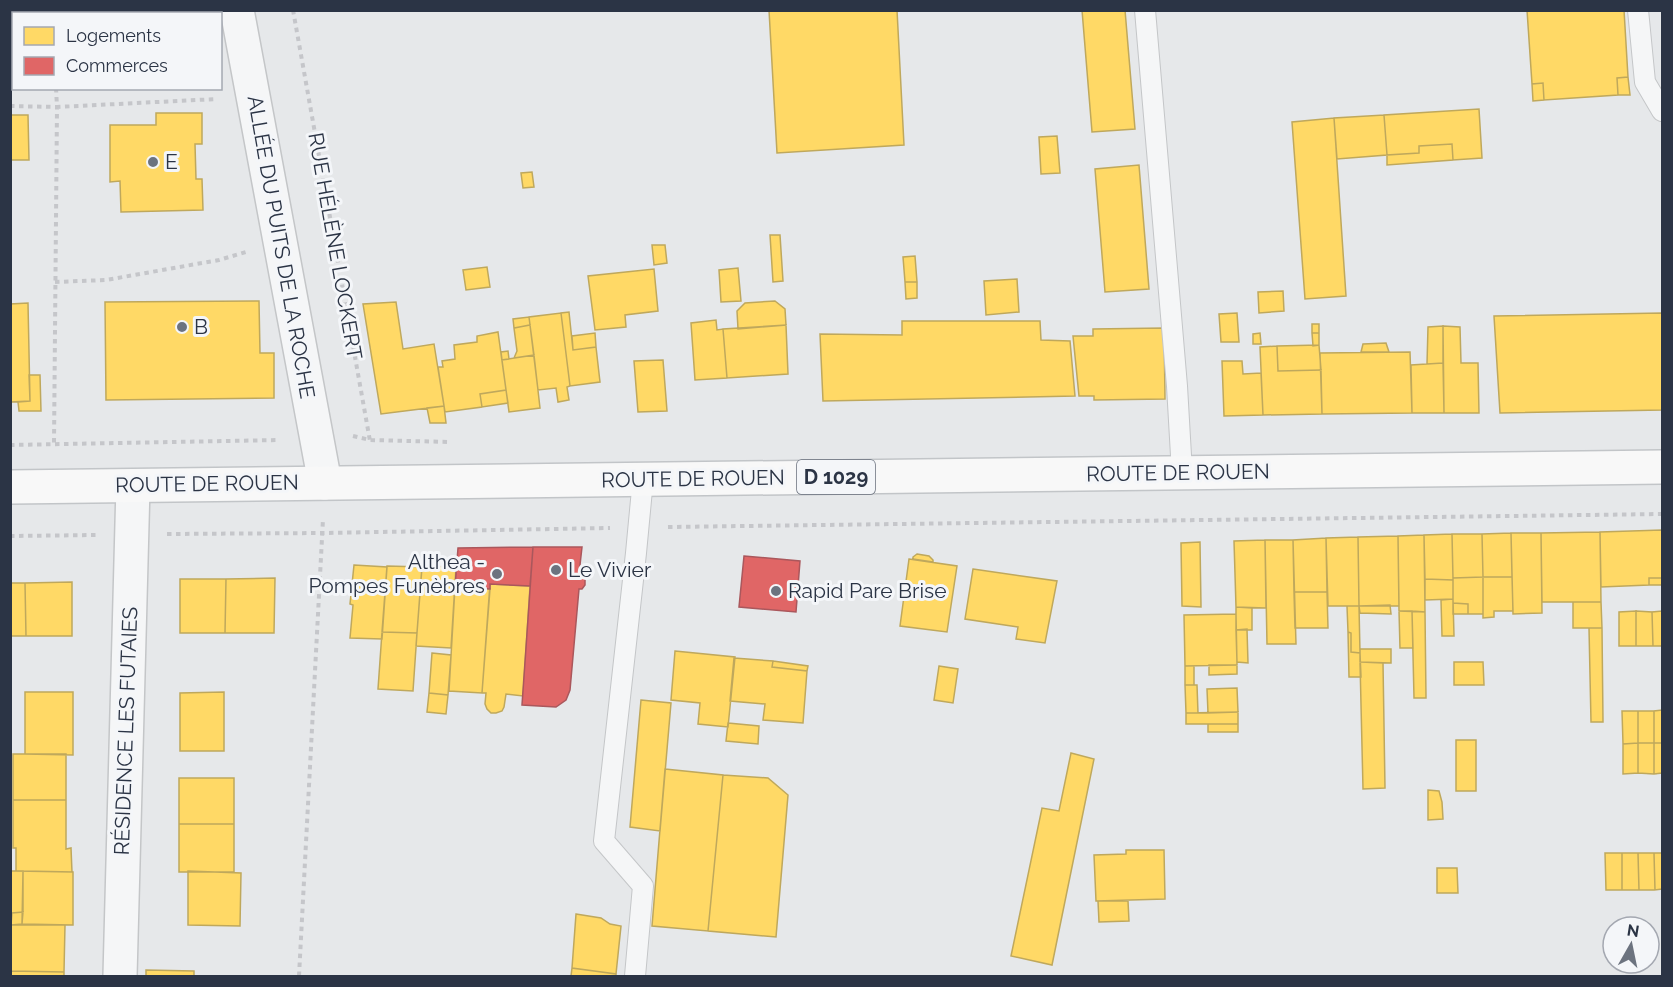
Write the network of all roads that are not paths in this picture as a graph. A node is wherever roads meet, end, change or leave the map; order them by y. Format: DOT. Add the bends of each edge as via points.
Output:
graph roads {
  1 [pos="237,10"];
  2 [pos="1145,10"];
  3 [pos="1638,10"];
  4 [pos="1662,111"];
  5 [pos="1662,467"];
  6 [pos="1182,473"];
  7 [pos="643,479"];
  8 [pos="325,483"];
  9 [pos="133,486"];
  10 [pos="10,487"];
  11 [pos="120,976"];
  12 [pos="635,976"];
  1 -- 8 [label="street, ALLÉE DU PUITS DE LA ROCHE"];
  2 -- 6 [label="lane"];
  3 -- 4 [label="lane" via="1645,82"];
  5 -- 6 [label="main road, ROUTE DE ROUEN / D 1029"];
  6 -- 7 [label="main road, ROUTE DE ROUEN / D 1029"];
  7 -- 8 [label="main road, ROUTE DE ROUEN / D 1029"];
  7 -- 12 [label="lane" via="604,841 643,886"];
  8 -- 9 [label="main road, ROUTE DE ROUEN / D 1029"];
  9 -- 10 [label="main road, ROUTE DE ROUEN / D 1029"];
  9 -- 11 [label="street, RÉSIDENCE LES FUTAIES"];
}
